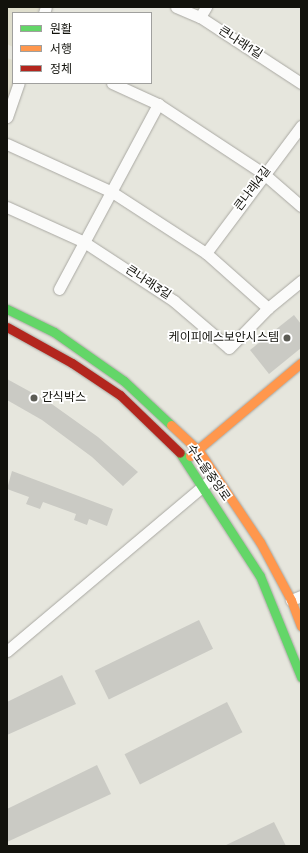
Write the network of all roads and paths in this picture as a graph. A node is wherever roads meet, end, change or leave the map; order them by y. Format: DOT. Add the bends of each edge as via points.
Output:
graph roads {
  1 [pos="176,7"];
  2 [pos="203,12"];
  3 [pos="301,83"];
  4 [pos="19,84"];
  5 [pos="114,84"];
  6 [pos="158,104"];
  7 [pos="7,117"];
  8 [pos="301,126"];
  9 [pos="7,144"];
  10 [pos="264,174"];
  11 [pos="112,192"];
  12 [pos="301,206"];
  13 [pos="7,207"];
  14 [pos="84,242"];
  15 [pos="206,253"];
  16 [pos="301,281"];
  17 [pos="59,289"];
  18 [pos="7,308"];
  19 [pos="268,308"];
  20 [pos="7,326"];
  21 [pos="301,363"];
  22 [pos="199,451"];
  23 [pos="186,459"];
  24 [pos="215,478"];
  25 [pos="203,486"];
  26 [pos="296,598"];
  27 [pos="301,626"];
  28 [pos="7,651"];
  29 [pos="301,677"];
  1 -- 2 [label="street, 큰나래1길"];
  2 -- 3 [label="street, 큰나래1길"];
  4 -- 7 [label="street"];
  5 -- 6 [label="street"];
  6 -- 10 [label="street"];
  6 -- 11 [label="street"];
  8 -- 10 [label="street, 큰나래4길"];
  9 -- 11 [label="street"];
  10 -- 12 [label="street"];
  10 -- 15 [label="street, 큰나래4길"];
  11 -- 14 [label="street"];
  11 -- 15 [label="street"];
  13 -- 14 [label="street, 큰나래3길"];
  14 -- 17 [label="street"];
  14 -- 19 [label="street, 큰나래3길" via="174,301 229,348"];
  15 -- 19 [label="street"];
  16 -- 19 [label="street, 큰나래3길"];
  18 -- 22 [label="main road, 수노을중앙로" via="54,332 124,381"];
  20 -- 23 [label="main road, 수노을중앙로" via="72,363 120,395"];
  21 -- 22 [label="main road"];
  22 -- 23 [label="main road"];
  22 -- 24 [label="main road, 수노을중앙로"];
  23 -- 25 [label="main road, 수노을중앙로"];
  24 -- 25 [label="street"];
  24 -- 26 [label="main road, 수노을중앙로"];
  25 -- 28 [label="street"];
  25 -- 29 [label="main road, 수노을중앙로" via="260,576"];
  26 -- 27 [label="main road, 수노을중앙로"];
}
